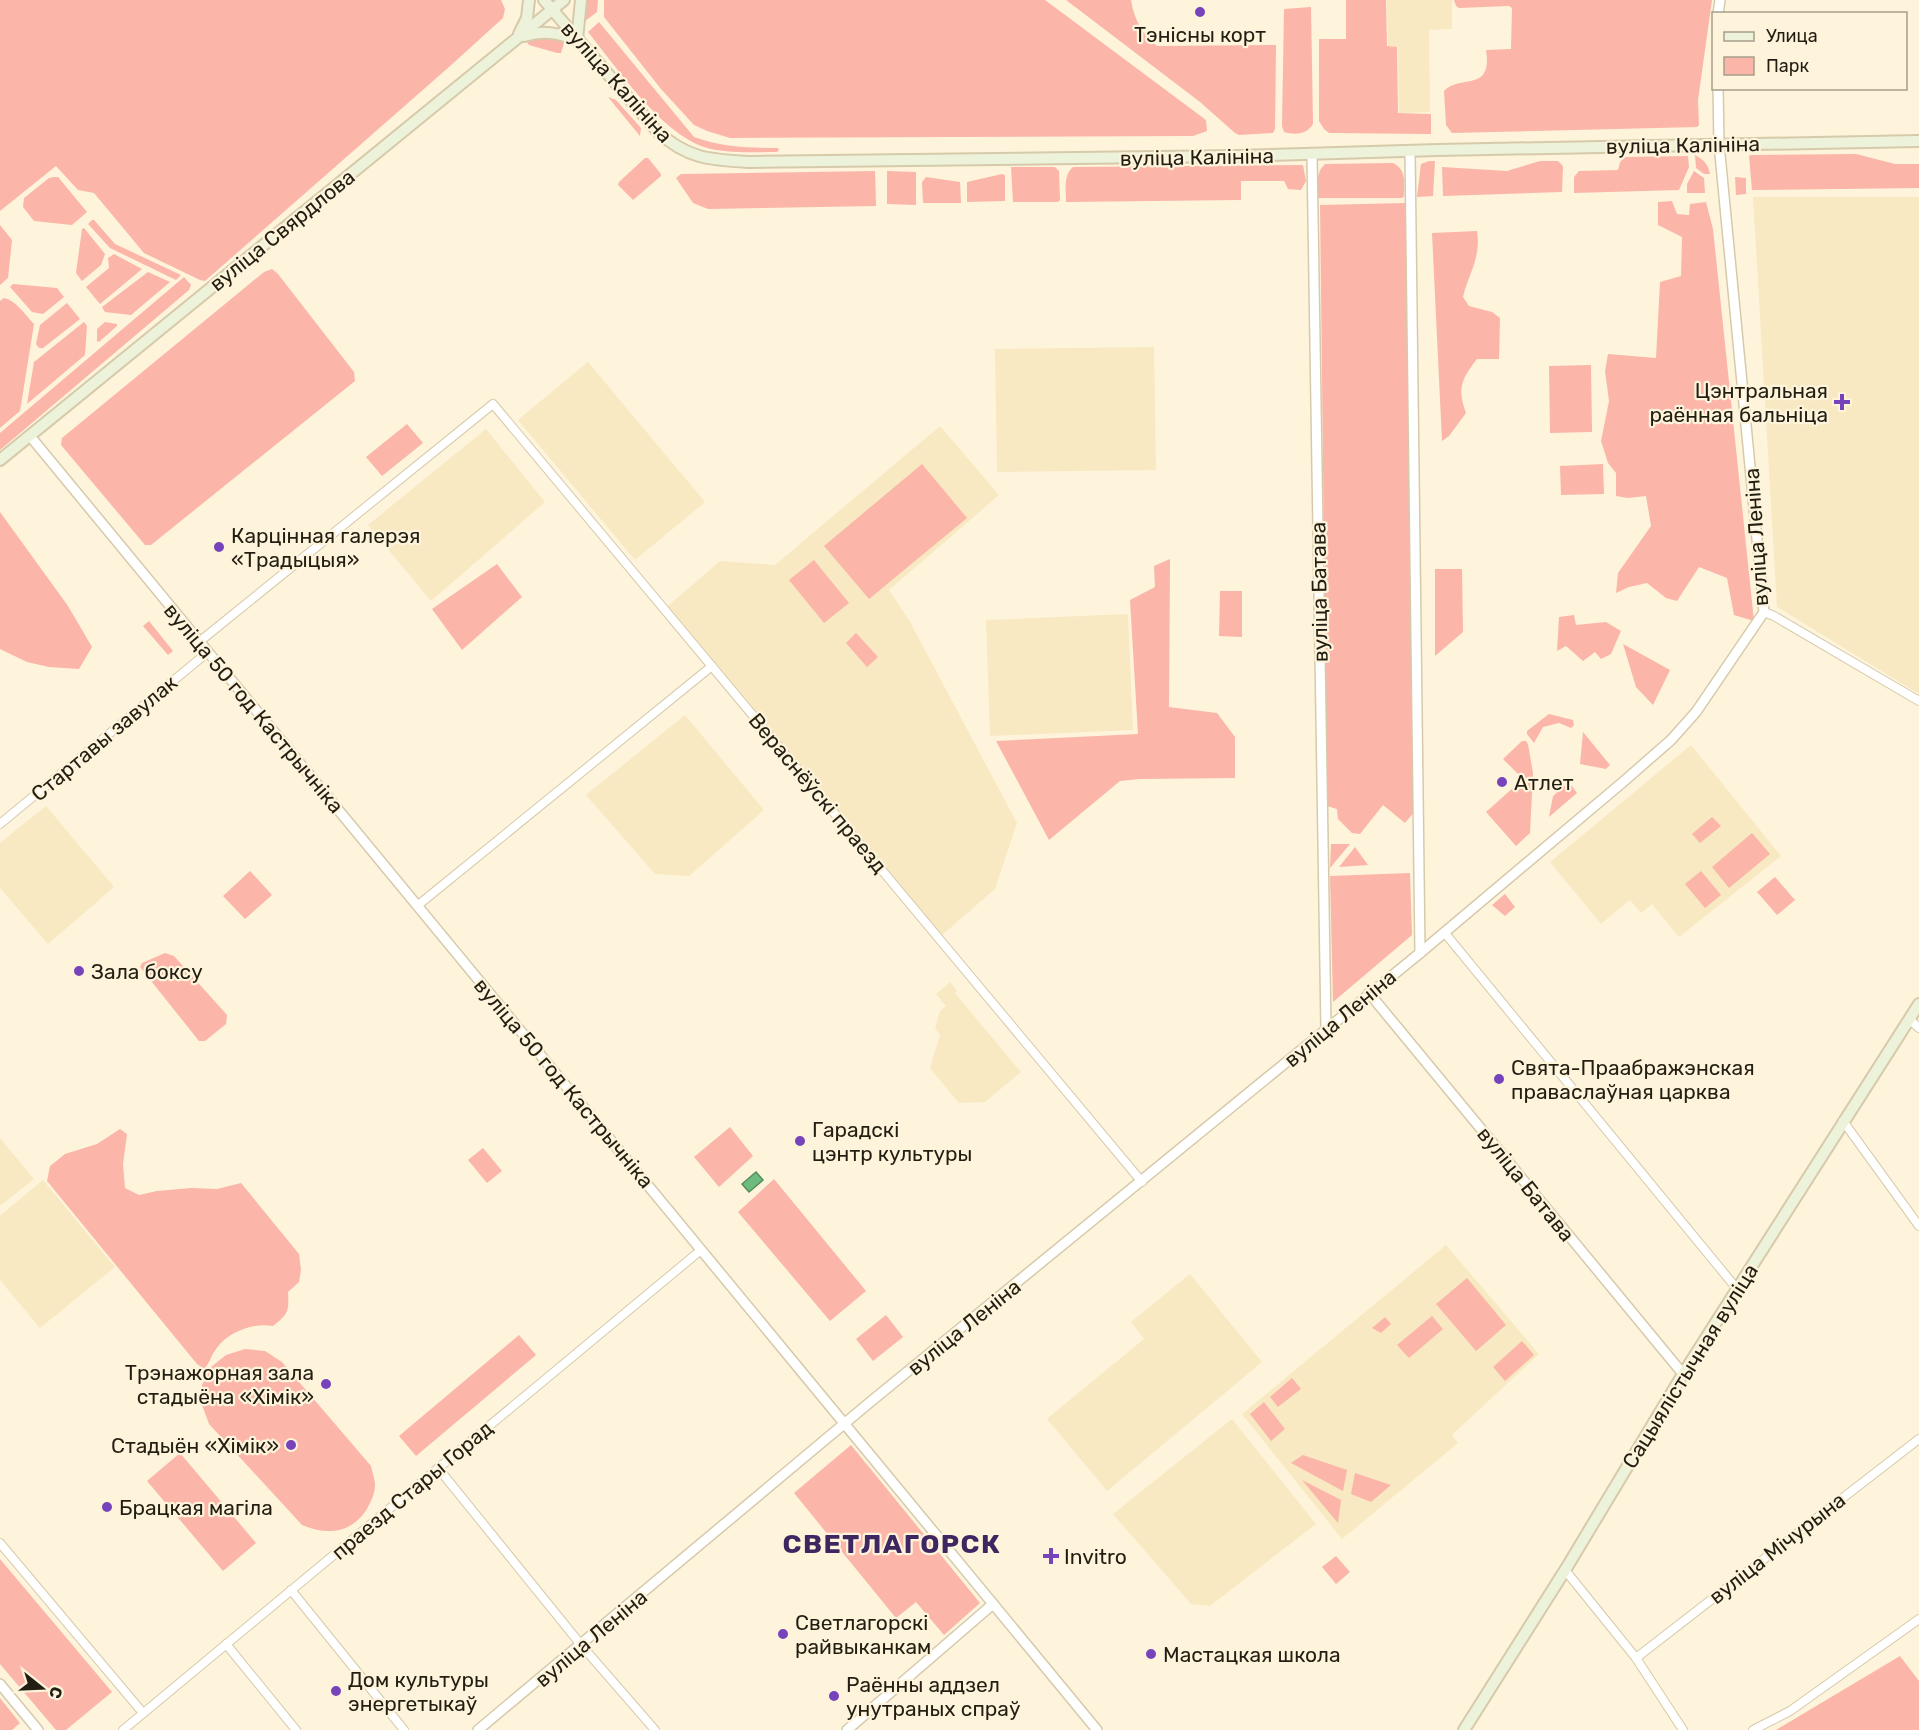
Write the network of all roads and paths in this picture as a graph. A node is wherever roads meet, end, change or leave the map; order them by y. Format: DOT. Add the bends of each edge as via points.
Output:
graph roads {
  1 [pos="529,0"];
  2 [pos="544,0"];
  3 [pos="564,0"];
  4 [pos="581,0"];
  5 [pos="552,10"];
  6 [pos="518,38"];
  7 [pos="577,40"];
  8 [pos="1718,90"];
  9 [pos="1919,141"];
  10 [pos="1719,144"];
  11 [pos="1410,151"];
  12 [pos="1312,155"];
  13 [pos="30,436"];
  14 [pos="0,460"];
  15 [pos="1764,612"];
  16 [pos="199,642"];
  17 [pos="208,652"];
  18 [pos="712,666"];
  19 [pos="1919,701"];
  20 [pos="0,824"];
  21 [pos="417,906"];
  22 [pos="1444,932"];
  23 [pos="1420,952"];
  24 [pos="1369,993"];
  25 [pos="1919,1004"];
  26 [pos="1909,1019"];
  27 [pos="1919,1028"];
  28 [pos="1326,1029"];
  29 [pos="1843,1121"];
  30 [pos="1142,1182"];
  31 [pos="1919,1226"];
  32 [pos="701,1250"];
  33 [pos="1737,1289"];
  34 [pos="1683,1374"];
  35 [pos="845,1424"];
  36 [pos="1919,1439"];
  37 [pos="438,1468"];
  38 [pos="0,1543"];
  39 [pos="1565,1570"];
  40 [pos="291,1590"];
  41 [pos="993,1604"];
  42 [pos="1919,1619"];
  43 [pos="226,1644"];
  44 [pos="582,1646"];
  45 [pos="1636,1658"];
  46 [pos="0,1684"];
  47 [pos="143,1713"];
  48 [pos="38,1730"];
  49 [pos="123,1730"];
  50 [pos="296,1730"];
  51 [pos="404,1730"];
  52 [pos="478,1730"];
  53 [pos="655,1730"];
  54 [pos="847,1730"];
  55 [pos="1097,1730"];
  56 [pos="1464,1730"];
  57 [pos="1683,1730"];
  58 [pos="1753,1730"];
  1 -- 6 [label="main road" via="527,18"];
  2 -- 5 [label="main road, вуліца Калініна"];
  3 -- 5 [label="main road, вуліца Свярдлова"];
  4 -- 7 [label="main road"];
  5 -- 6 [label="main road, вуліца Свярдлова"];
  5 -- 7 [label="main road, вуліца Калініна"];
  6 -- 7 [label="main road" via="540,31"];
  6 -- 13 [label="main road, вуліца Свярдлова"];
  7 -- 12 [label="main road, вуліца Калініна" via="668,141 712,160"];
  8 -- 10 [label="street, вуліца Леніна"];
  9 -- 10 [label="main road, вуліца Калініна"];
  10 -- 11 [label="main road, вуліца Калініна"];
  10 -- 15 [label="street, вуліца Леніна"];
  11 -- 12 [label="main road, вуліца Калініна"];
  11 -- 23 [label="street"];
  12 -- 28 [label="street, вуліца Батава"];
  13 -- 14 [label="main road, вуліца Свярдлова"];
  13 -- 16 [label="street, вуліца 50 год Кастрычніка"];
  15 -- 19 [label="street"];
  15 -- 22 [label="street, вуліца Леніна" via="1696,712 1671,740"];
  16 -- 17 [label="street, вуліца 50 год Кастрычніка"];
  16 -- 18 [label="street, Вераснёўскі праезд" via="493,404"];
  17 -- 20 [label="street, Стартавы завулак"];
  17 -- 21 [label="street, вуліца 50 год Кастрычніка"];
  18 -- 21 [label="street"];
  18 -- 30 [label="street, Вераснёўскі праезд"];
  21 -- 32 [label="street, вуліца 50 год Кастрычніка"];
  22 -- 23 [label="street, вуліца Леніна"];
  22 -- 33 [label="street"];
  23 -- 24 [label="street, вуліца Леніна"];
  24 -- 28 [label="street, вуліца Леніна"];
  24 -- 34 [label="street, вуліца Батава"];
  25 -- 26 [label="main road, Сацыялістычная вуліца"];
  26 -- 27 [label="street"];
  26 -- 29 [label="main road, Сацыялістычная вуліца"];
  28 -- 30 [label="street, вуліца Леніна"];
  29 -- 31 [label="street"];
  29 -- 33 [label="main road, Сацыялістычная вуліца"];
  30 -- 35 [label="street, вуліца Леніна"];
  32 -- 35 [label="street, вуліца 50 год Кастрычніка"];
  32 -- 37 [label="street, праезд Стары Горад"];
  33 -- 34 [label="main road, Сацыялістычная вуліца"];
  34 -- 39 [label="main road, Сацыялістычная вуліца"];
  35 -- 41 [label="street, вуліца 50 год Кастрычніка"];
  35 -- 44 [label="street, вуліца Леніна"];
  36 -- 45 [label="street, вуліца Мічурына"];
  37 -- 40 [label="street, праезд Стары Горад"];
  37 -- 44 [label="street"];
  38 -- 47 [label="street"];
  39 -- 45 [label="street"];
  39 -- 56 [label="main road, Сацыялістычная вуліца"];
  40 -- 43 [label="street, праезд Стары Горад"];
  40 -- 51 [label="street"];
  41 -- 54 [label="street"];
  41 -- 55 [label="street, вуліца 50 год Кастрычніка"];
  42 -- 58 [label="street" via="1790,1711"];
  43 -- 47 [label="street, праезд Стары Горад"];
  43 -- 50 [label="street"];
  44 -- 52 [label="street, вуліца Леніна"];
  44 -- 53 [label="street"];
  45 -- 57 [label="street"];
  46 -- 48 [label="street"];
  47 -- 49 [label="street, праезд Стары Горад"];
}
